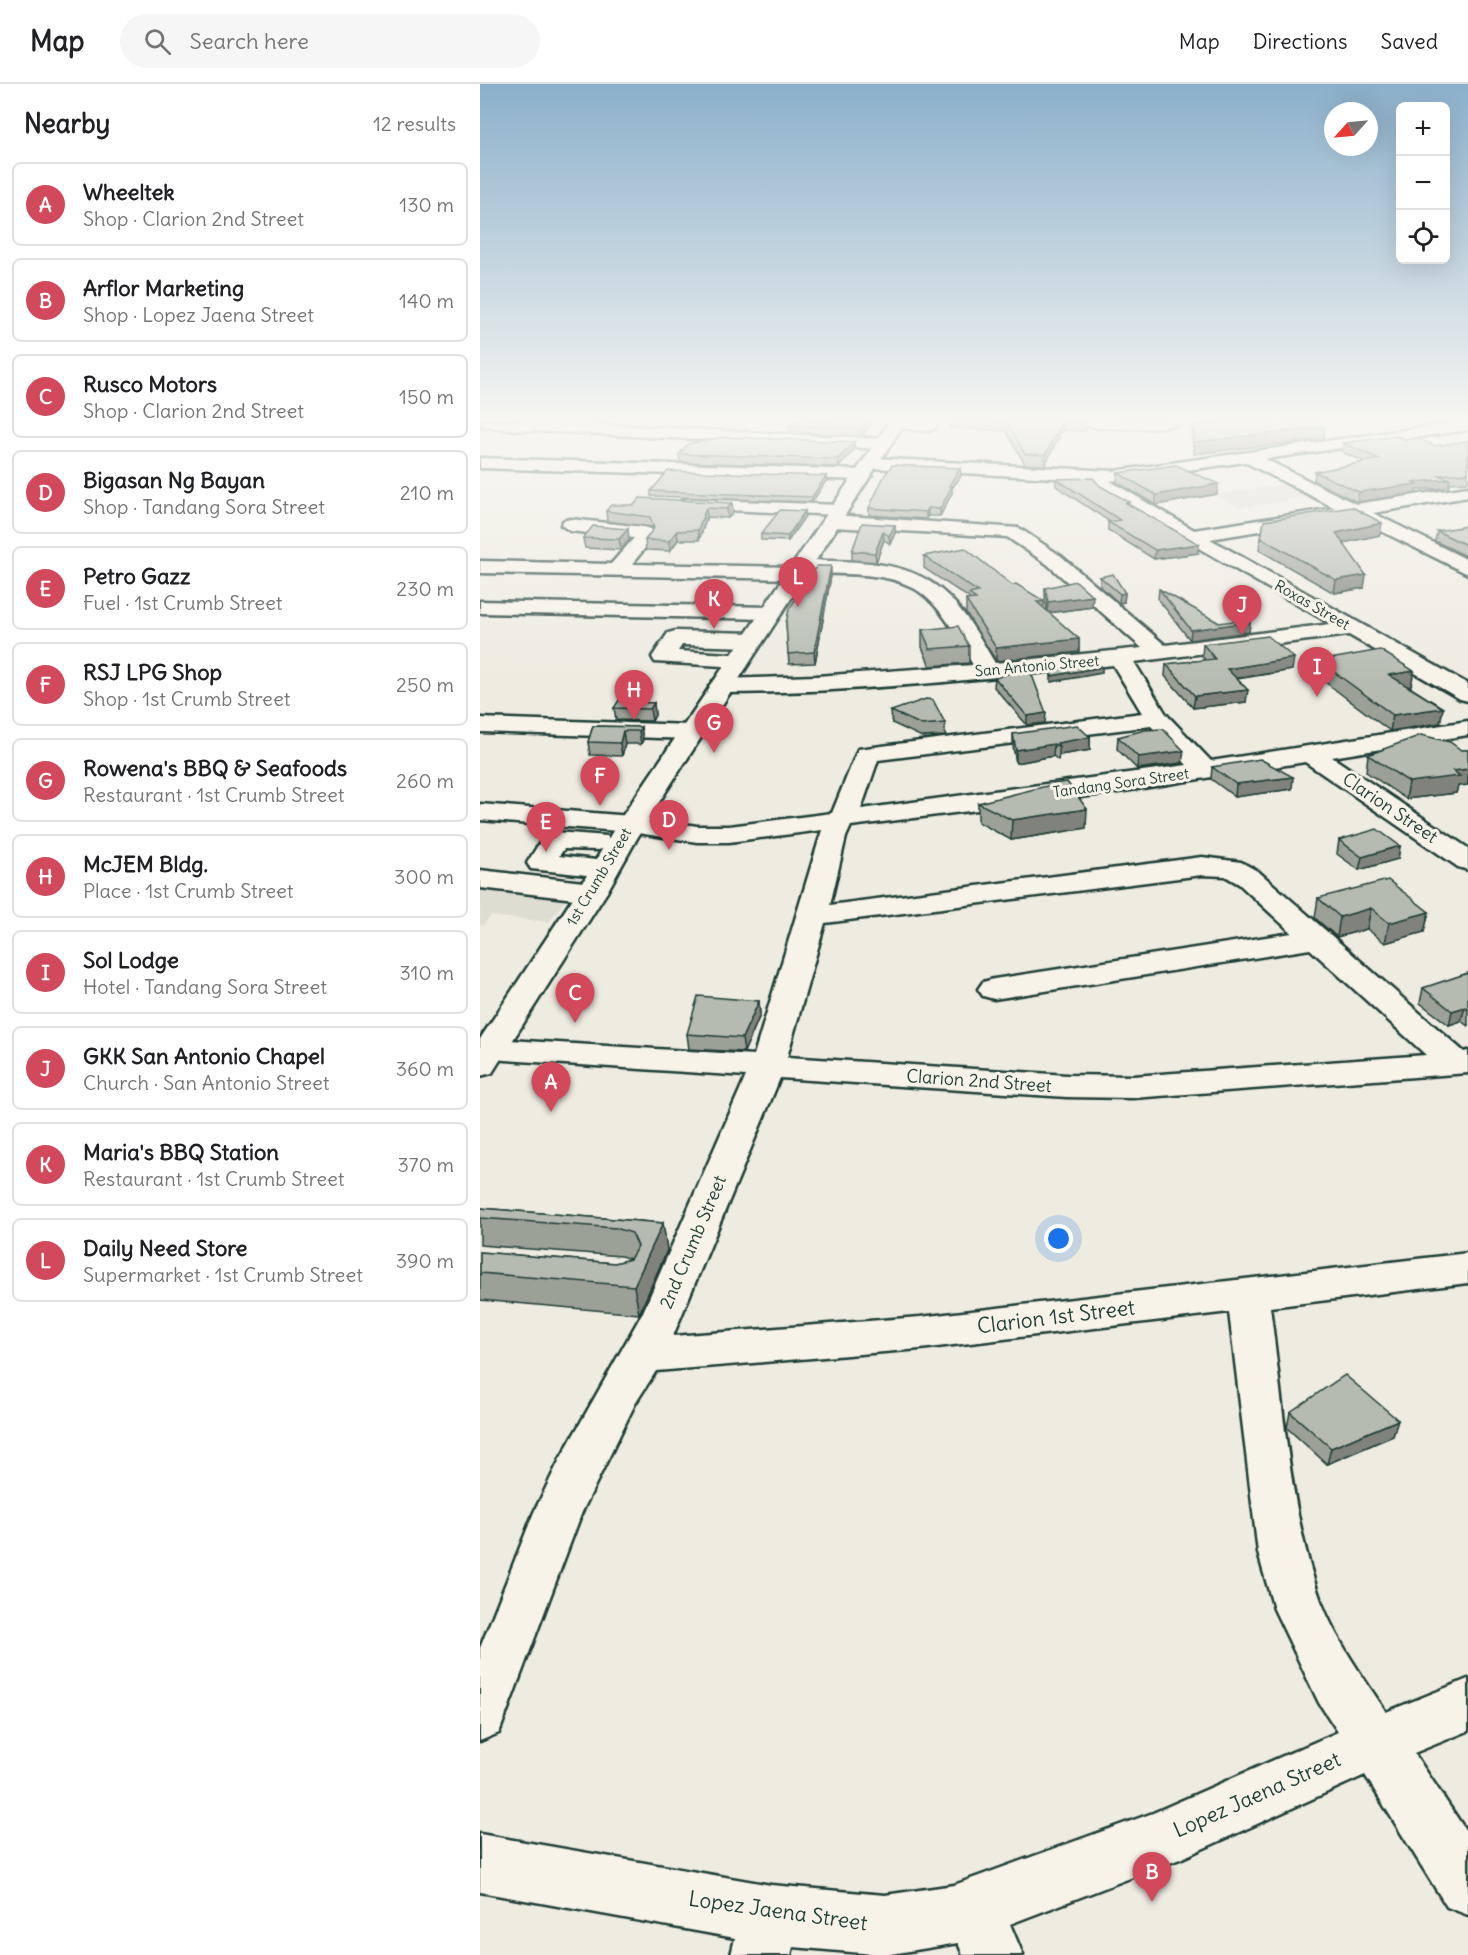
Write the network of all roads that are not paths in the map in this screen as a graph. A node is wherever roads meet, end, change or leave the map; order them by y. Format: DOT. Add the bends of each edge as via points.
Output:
graph roads {
  1 [pos="738,508"];
  2 [pos="841,508"];
  3 [pos="1143,508"];
  4 [pos="1352,508"];
  5 [pos="1366,508"];
  6 [pos="1355,510"];
  7 [pos="836,515"];
  8 [pos="570,525"];
  9 [pos="1193,536"];
  10 [pos="1462,561"];
  11 [pos="480,567"];
  12 [pos="618,568"];
  13 [pos="690,569"];
  14 [pos="800,570"];
  15 [pos="480,607"];
  16 [pos="662,609"];
  17 [pos="771,613"];
  18 [pos="1352,628"];
  19 [pos="1161,654"];
  20 [pos="1120,658"];
  21 [pos="736,664"];
  22 [pos="988,671"];
  23 [pos="1468,694"];
  24 [pos="1157,718"];
  25 [pos="480,725"];
  26 [pos="1468,728"];
  27 [pos="691,732"];
  28 [pos="1312,755"];
  29 [pos="1206,771"];
  30 [pos="480,812"];
  31 [pos="839,822"];
  32 [pos="625,833"];
  33 [pos="1468,861"];
  34 [pos="533,874"];
  35 [pos="480,879"];
  36 [pos="599,880"];
  37 [pos="812,916"];
  38 [pos="1318,938"];
  39 [pos="994,989"];
  40 [pos="485,1057"];
  41 [pos="1462,1062"];
  42 [pos="767,1066"];
  43 [pos="1468,1268"];
  44 [pos="1248,1294"];
  45 [pos="643,1355"];
  46 [pos="1468,1705"];
  47 [pos="480,1715"];
  48 [pos="1374,1743"];
  49 [pos="480,1863"];
  50 [pos="1468,1886"];
  51 [pos="983,1932"];
  52 [pos="766,1935"];
  1 -- 7 [label="street"];
  2 -- 7 [label="street, 1st Crumb Street"];
  3 -- 9 [label="street, Roxas Street"];
  4 -- 6 [label="street"];
  5 -- 6 [label="street"];
  6 -- 9 [label="street"];
  6 -- 10 [label="street"];
  7 -- 14 [label="street, 1st Crumb Street"];
  7 -- 19 [label="street" via="1012,532 1054,560"];
  8 -- 12 [label="street" via="644,533"];
  9 -- 18 [label="street, Roxas Street"];
  11 -- 12 [label="street"];
  12 -- 13 [label="street"];
  13 -- 14 [label="street"];
  13 -- 16 [label="street"];
  14 -- 17 [label="street, 1st Crumb Street"];
  14 -- 22 [label="street" via="892,572 920,583 957,618"];
  15 -- 16 [label="street"];
  16 -- 17 [label="street"];
  17 -- 21 [label="street, 1st Crumb Street"];
  18 -- 19 [label="street, San Antonio Street"];
  18 -- 23 [label="street, Roxas Street"];
  19 -- 20 [label="street, San Antonio Street"];
  20 -- 22 [label="street, San Antonio Street"];
  20 -- 24 [label="street"];
  21 -- 22 [label="street, San Antonio Street" via="807,667 805,684"];
  21 -- 27 [label="street, 1st Crumb Street"];
  24 -- 29 [label="street"];
  24 -- 31 [label="street, 2nd Crumb Street" via="867,754 852,800"];
  25 -- 27 [label="street"];
  26 -- 28 [label="street, Tandang Sora Street"];
  27 -- 32 [label="street, 1st Crumb Street"];
  28 -- 29 [label="street, Tandang Sora Street"];
  28 -- 33 [label="street, Clarion Street"];
  29 -- 31 [label="street, Tandang Sora Street"];
  30 -- 32 [label="street"];
  31 -- 32 [label="street, Tandang Sora Street" via="729,834"];
  31 -- 37 [label="street, 2nd Crumb Street" via="825,858"];
  32 -- 34 [label="street" via="555,840"];
  32 -- 36 [label="street, 1st Crumb Street"];
  34 -- 35 [label="street"];
  34 -- 36 [label="street"];
  36 -- 40 [label="street, 1st Crumb Street"];
  37 -- 38 [label="street" via="1211,865 1239,871"];
  37 -- 42 [label="street, 2nd Crumb Street"];
  38 -- 39 [label="street"];
  38 -- 41 [label="street"];
  40 -- 42 [label="street, Clarion 2nd Street"];
  41 -- 42 [label="street, Clarion 2nd Street" via="1133,1087"];
  42 -- 45 [label="street, 2nd Crumb Street"];
  43 -- 44 [label="street, Clarion 1st Street"];
  44 -- 45 [label="street, Clarion 1st Street" via="920,1333"];
  44 -- 48 [label="street" via="1271,1483 1289,1582 1310,1634"];
  45 -- 47 [label="street, 2nd Crumb Street" via="619,1392 558,1512"];
  46 -- 48 [label="street, Lopez Jaena Street"];
  48 -- 50 [label="street"];
  48 -- 51 [label="street, Lopez Jaena Street" via="1160,1839"];
  49 -- 52 [label="street, Lopez Jaena Street"];
  51 -- 52 [label="street, Lopez Jaena Street" via="954,1915"];
}
